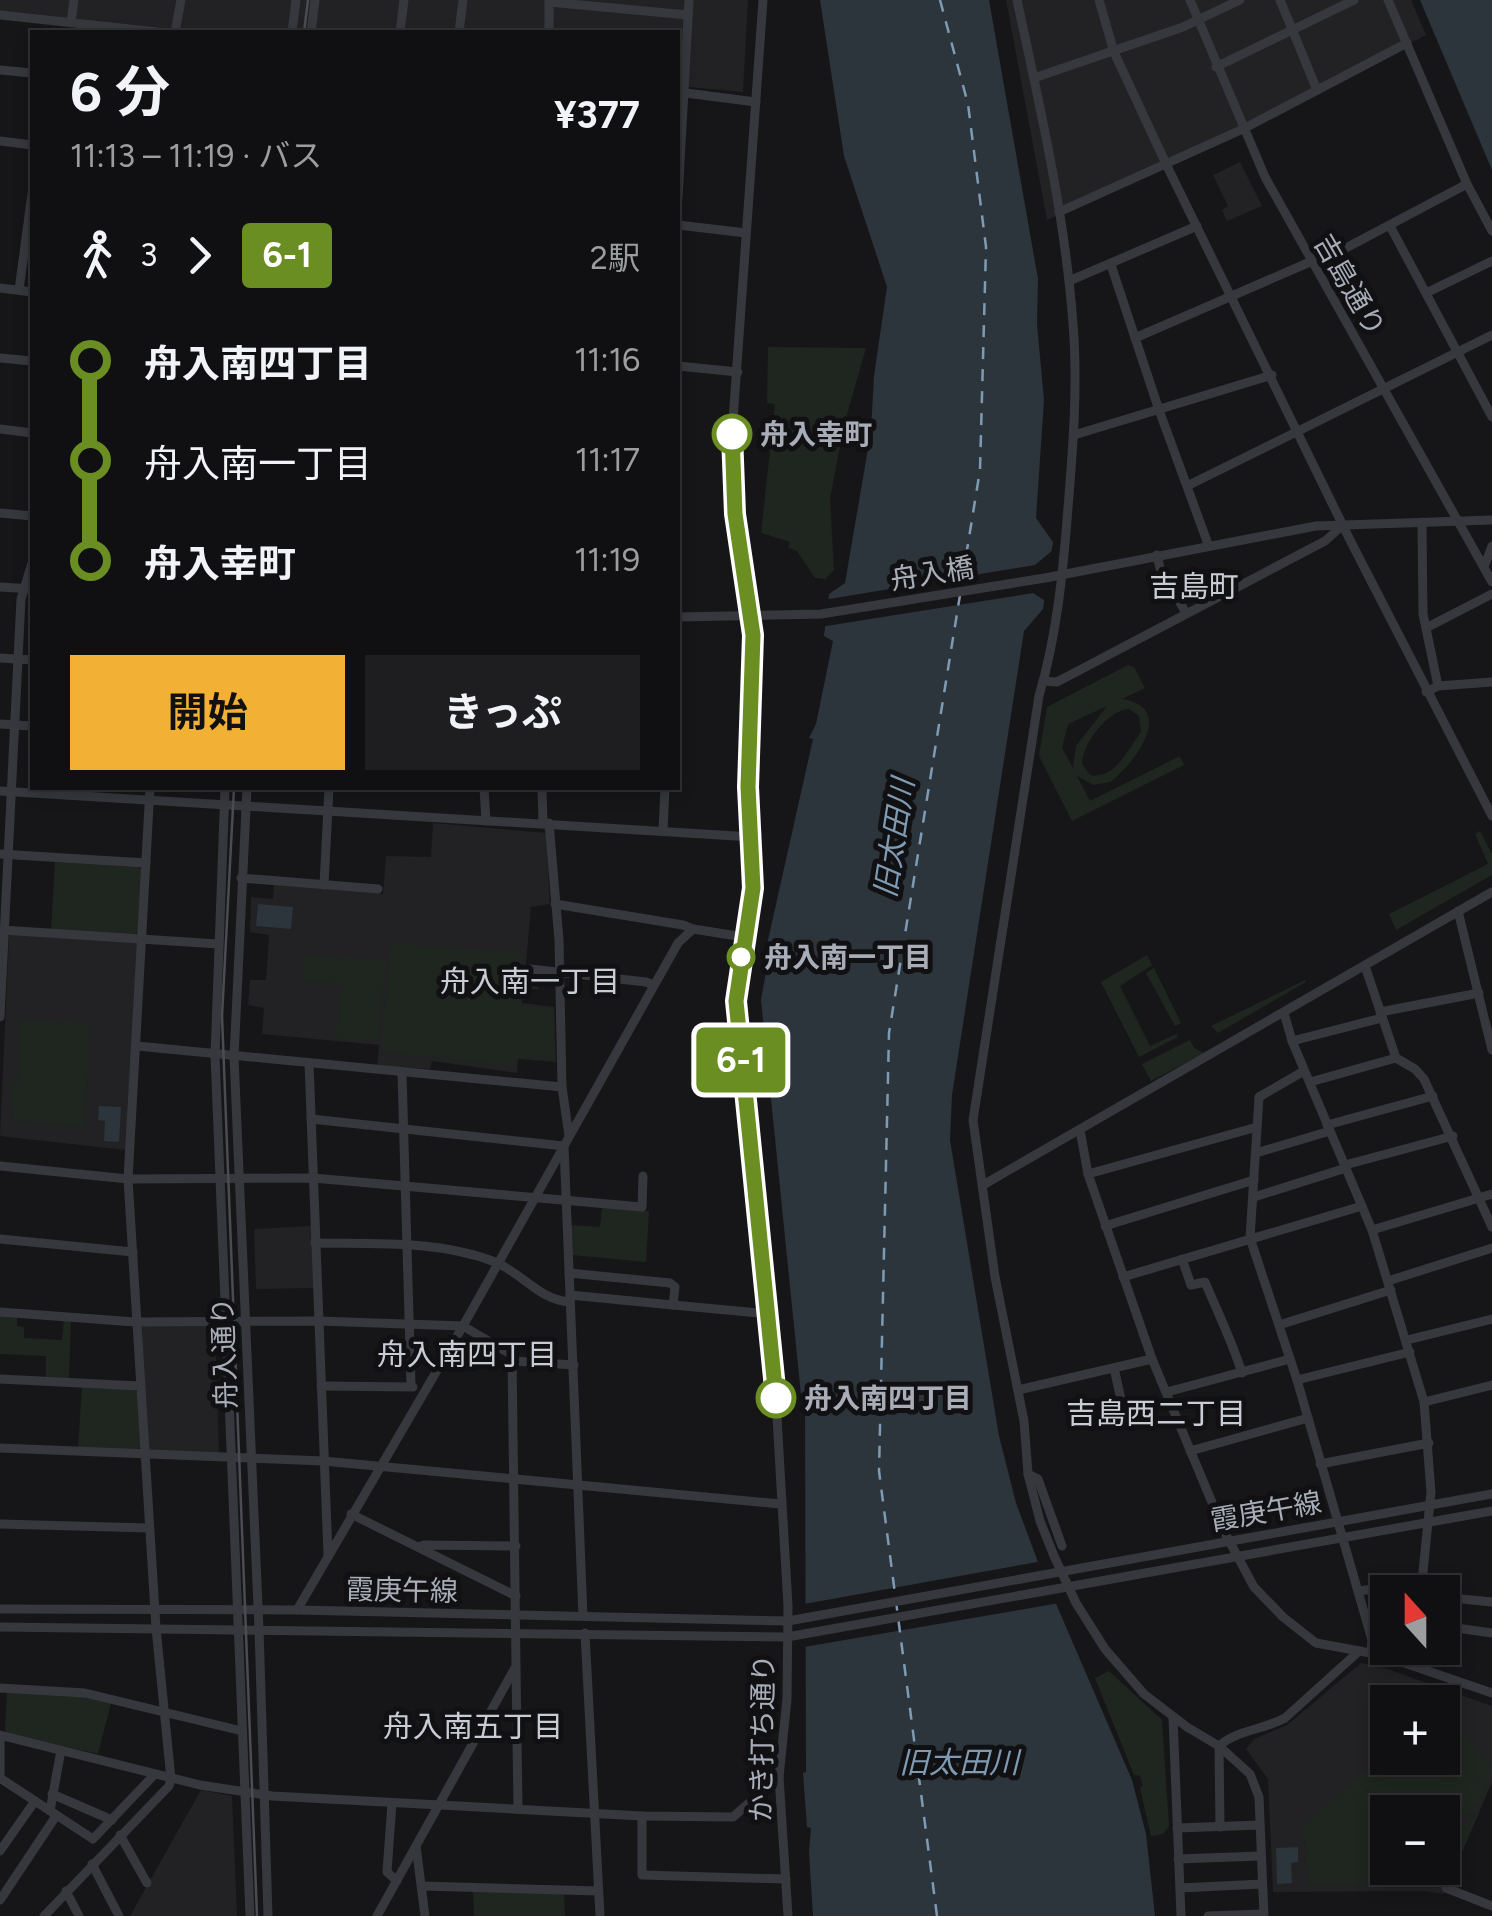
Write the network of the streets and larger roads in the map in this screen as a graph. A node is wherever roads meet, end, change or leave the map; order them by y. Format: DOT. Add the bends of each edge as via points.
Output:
graph roads {
  1 [pos="74,0"];
  2 [pos="181,0"];
  3 [pos="296,0"];
  4 [pos="315,0"];
  5 [pos="404,0"];
  6 [pos="463,0"];
  7 [pos="689,0"];
  8 [pos="763,0"];
  9 [pos="1017,0"];
  10 [pos="1099,0"];
  11 [pos="1190,0"];
  12 [pos="1240,0"];
  13 [pos="1280,0"];
  14 [pos="1354,0"];
  15 [pos="1388,0"];
  16 [pos="549,1"];
  17 [pos="0,15"];
  18 [pos="688,15"];
  19 [pos="1198,21"];
  20 [pos="71,22"];
  21 [pos="139,30"];
  22 [pos="175,30"];
  23 [pos="292,30"];
  24 [pos="312,30"];
  25 [pos="400,30"];
  26 [pos="459,30"];
  27 [pos="549,30"];
  28 [pos="1292,30"];
  29 [pos="1408,42"];
  30 [pos="1114,52"];
  31 [pos="1216,67"];
  32 [pos="0,70"];
  33 [pos="30,74"];
  34 [pos="1034,78"];
  35 [pos="1318,90"];
  36 [pos="681,93"];
  37 [pos="756,102"];
  38 [pos="1243,129"];
  39 [pos="0,141"];
  40 [pos="30,145"];
  41 [pos="1166,164"];
  42 [pos="1467,184"];
  43 [pos="30,209"];
  44 [pos="1059,212"];
  45 [pos="680,224"];
  46 [pos="1197,226"];
  47 [pos="1390,226"];
  48 [pos="1492,231"];
  49 [pos="746,233"];
  50 [pos="1492,261"];
  51 [pos="1310,262"];
  52 [pos="1111,264"];
  53 [pos="1069,281"];
  54 [pos="0,288"];
  55 [pos="19,290"];
  56 [pos="30,292"];
  57 [pos="1426,294"];
  58 [pos="1233,296"];
  59 [pos="1492,335"];
  60 [pos="1136,338"];
  61 [pos="1458,352"];
  62 [pos="0,358"];
  63 [pos="30,361"];
  64 [pos="680,366"];
  65 [pos="738,372"];
  66 [pos="1272,375"];
  67 [pos="1384,390"];
  68 [pos="1159,410"];
  69 [pos="1491,414"];
  70 [pos="0,429"];
  71 [pos="1300,432"];
  72 [pos="30,433"];
  73 [pos="1074,434"];
  74 [pos="1189,485"];
  75 [pos="0,513"];
  76 [pos="30,516"];
  77 [pos="1456,520"];
  78 [pos="1492,520"];
  79 [pos="1422,522"];
  80 [pos="1343,525"];
  81 [pos="1295,529"];
  82 [pos="1208,544"];
  83 [pos="1492,546"];
  84 [pos="1304,552"];
  85 [pos="1157,555"];
  86 [pos="1484,567"];
  87 [pos="1062,574"];
  88 [pos="1492,582"];
  89 [pos="0,587"];
  90 [pos="28,589"];
  91 [pos="1492,594"];
  92 [pos="1186,612"];
  93 [pos="680,616"];
  94 [pos="750,616"];
  95 [pos="1426,628"];
  96 [pos="0,658"];
  97 [pos="18,659"];
  98 [pos="30,660"];
  99 [pos="1043,681"];
  100 [pos="1492,682"];
  101 [pos="1438,686"];
  102 [pos="1426,692"];
  103 [pos="0,724"];
  104 [pos="15,724"];
  105 [pos="30,726"];
  106 [pos="1492,784"];
  107 [pos="150,790"];
  108 [pos="224,790"];
  109 [pos="247,790"];
  110 [pos="329,790"];
  111 [pos="484,790"];
  112 [pos="542,790"];
  113 [pos="665,790"];
  114 [pos="1479,790"];
  115 [pos="6,792"];
  116 [pos="150,800"];
  117 [pos="224,804"];
  118 [pos="246,805"];
  119 [pos="327,810"];
  120 [pos="1492,816"];
  121 [pos="486,821"];
  122 [pos="546,823"];
  123 [pos="662,830"];
  124 [pos="752,837"];
  125 [pos="5,854"];
  126 [pos="146,864"];
  127 [pos="241,878"];
  128 [pos="324,884"];
  129 [pos="378,889"];
  130 [pos="1492,892"];
  131 [pos="556,904"];
  132 [pos="1458,911"];
  133 [pos="693,929"];
  134 [pos="3,931"];
  135 [pos="744,937"];
  136 [pos="143,938"];
  137 [pos="218,944"];
  138 [pos="1365,966"];
  139 [pos="530,969"];
  140 [pos="559,972"];
  141 [pos="654,985"];
  142 [pos="1,988"];
  143 [pos="1479,993"];
  144 [pos="1284,1012"];
  145 [pos="1381,1015"];
  146 [pos="0,1018"];
  147 [pos="1292,1042"];
  148 [pos="137,1046"];
  149 [pos="1492,1050"];
  150 [pos="215,1055"];
  151 [pos="234,1057"];
  152 [pos="1396,1058"];
  153 [pos="309,1063"];
  154 [pos="1304,1071"];
  155 [pos="402,1074"];
  156 [pos="1310,1082"];
  157 [pos="562,1088"];
  158 [pos="1434,1096"];
  159 [pos="311,1119"];
  160 [pos="1258,1127"];
  161 [pos="1328,1128"];
  162 [pos="404,1130"];
  163 [pos="1080,1130"];
  164 [pos="1453,1136"];
  165 [pos="566,1141"];
  166 [pos="1256,1153"];
  167 [pos="0,1166"];
  168 [pos="1346,1167"];
  169 [pos="1088,1174"];
  170 [pos="643,1176"];
  171 [pos="313,1178"];
  172 [pos="128,1180"];
  173 [pos="219,1180"];
  174 [pos="239,1180"];
  175 [pos="1254,1180"];
  176 [pos="406,1185"];
  177 [pos="983,1185"];
  178 [pos="1492,1194"];
  179 [pos="1254,1196"];
  180 [pos="533,1197"];
  181 [pos="1479,1197"];
  182 [pos="566,1200"];
  183 [pos="1362,1206"];
  184 [pos="1105,1226"];
  185 [pos="1492,1227"];
  186 [pos="1372,1230"];
  187 [pos="1250,1238"];
  188 [pos="0,1239"];
  189 [pos="315,1242"];
  190 [pos="407,1245"];
  191 [pos="1492,1248"];
  192 [pos="133,1252"];
  193 [pos="1182,1259"];
  194 [pos="497,1263"];
  195 [pos="569,1273"];
  196 [pos="1123,1278"];
  197 [pos="1390,1286"];
  198 [pos="570,1299"];
  199 [pos="674,1305"];
  200 [pos="0,1312"];
  201 [pos="768,1314"];
  202 [pos="1492,1318"];
  203 [pos="244,1321"];
  204 [pos="318,1321"];
  205 [pos="135,1322"];
  206 [pos="225,1322"];
  207 [pos="409,1323"];
  208 [pos="463,1326"];
  209 [pos="1279,1326"];
  210 [pos="1408,1346"];
  211 [pos="1290,1358"];
  212 [pos="1152,1359"];
  213 [pos="514,1361"];
  214 [pos="574,1365"];
  215 [pos="1114,1368"];
  216 [pos="1242,1372"];
  217 [pos="0,1379"];
  218 [pos="1297,1380"];
  219 [pos="1492,1385"];
  220 [pos="139,1386"];
  221 [pos="321,1386"];
  222 [pos="411,1386"];
  223 [pos="1018,1390"];
  224 [pos="423,1392"];
  225 [pos="1166,1392"];
  226 [pos="1424,1402"];
  227 [pos="1124,1413"];
  228 [pos="1308,1418"];
  229 [pos="1429,1443"];
  230 [pos="0,1448"];
  231 [pos="1190,1451"];
  232 [pos="144,1456"];
  233 [pos="230,1458"];
  234 [pos="251,1458"];
  235 [pos="322,1462"];
  236 [pos="1320,1464"];
  237 [pos="378,1467"];
  238 [pos="1028,1474"];
  239 [pos="516,1481"];
  240 [pos="579,1487"];
  241 [pos="1492,1494"];
  242 [pos="781,1504"];
  243 [pos="1430,1504"];
  244 [pos="1492,1511"];
  245 [pos="351,1514"];
  246 [pos="1337,1521"];
  247 [pos="1428,1522"];
  248 [pos="0,1524"];
  249 [pos="149,1528"];
  250 [pos="1344,1537"];
  251 [pos="1228,1539"];
  252 [pos="516,1546"];
  253 [pos="1062,1546"];
  254 [pos="418,1548"];
  255 [pos="328,1554"];
  256 [pos="1236,1556"];
  257 [pos="1061,1572"];
  258 [pos="1423,1575"];
  259 [pos="1069,1588"];
  260 [pos="1370,1589"];
  261 [pos="1360,1591"];
  262 [pos="516,1596"];
  263 [pos="1460,1599"];
  264 [pos="1492,1602"];
  265 [pos="0,1609"];
  266 [pos="155,1610"];
  267 [pos="237,1610"];
  268 [pos="297,1610"];
  269 [pos="258,1611"];
  270 [pos="516,1615"];
  271 [pos="583,1616"];
  272 [pos="788,1621"];
  273 [pos="0,1626"];
  274 [pos="156,1628"];
  275 [pos="259,1629"];
  276 [pos="1460,1629"];
  277 [pos="238,1630"];
  278 [pos="516,1632"];
  279 [pos="1370,1632"];
  280 [pos="1492,1633"];
  281 [pos="585,1634"];
  282 [pos="787,1637"];
  283 [pos="1370,1652"];
  284 [pos="1357,1653"];
  285 [pos="1416,1665"];
  286 [pos="516,1666"];
  287 [pos="0,1688"];
  288 [pos="1492,1694"];
  289 [pos="163,1714"];
  290 [pos="488,1716"];
  291 [pos="1173,1717"];
  292 [pos="517,1718"];
  293 [pos="242,1731"];
  294 [pos="0,1736"];
  295 [pos="1218,1746"];
  296 [pos="61,1750"];
  297 [pos="154,1774"];
  298 [pos="779,1777"];
  299 [pos="171,1778"];
  300 [pos="0,1779"];
  301 [pos="245,1791"];
  302 [pos="52,1794"];
  303 [pos="262,1794"];
  304 [pos="35,1801"];
  305 [pos="392,1804"];
  306 [pos="438,1806"];
  307 [pos="518,1810"];
  308 [pos="53,1813"];
  309 [pos="593,1813"];
  310 [pos="642,1816"];
  311 [pos="112,1820"];
  312 [pos="1260,1825"];
  313 [pos="1220,1827"];
  314 [pos="1177,1828"];
  315 [pos="120,1836"];
  316 [pos="416,1846"];
  317 [pos="0,1851"];
  318 [pos="1260,1856"];
  319 [pos="1178,1860"];
  320 [pos="92,1864"];
  321 [pos="786,1879"];
  322 [pos="397,1881"];
  323 [pos="147,1883"];
  324 [pos="1262,1884"];
  325 [pos="422,1886"];
  326 [pos="1180,1888"];
  327 [pos="1446,1888"];
  328 [pos="66,1891"];
  329 [pos="598,1891"];
  330 [pos="0,1900"];
  331 [pos="1492,1906"];
  332 [pos="1264,1915"];
  333 [pos="44,1916"];
  334 [pos="79,1916"];
  335 [pos="120,1916"];
  336 [pos="250,1916"];
  337 [pos="268,1916"];
  338 [pos="377,1916"];
  339 [pos="425,1916"];
  340 [pos="600,1916"];
  341 [pos="788,1916"];
  342 [pos="1181,1916"];
  343 [pos="1208,1916"];
  1 -- 20 [label="street"];
  2 -- 22 [label="street"];
  3 -- 23 [label="street"];
  4 -- 24 [label="street"];
  5 -- 25 [label="street"];
  6 -- 26 [label="street"];
  7 -- 18 [label="street"];
  8 -- 37 [label="street, かき打ち通り"];
  9 -- 34 [label="street"];
  10 -- 30 [label="street"];
  11 -- 19 [label="street, 吉島通り"];
  12 -- 19 [label="street"];
  13 -- 28 [label="street"];
  14 -- 28 [label="street"];
  15 -- 29 [label="street"];
  16 -- 18 [label="street"];
  16 -- 27 [label="street"];
  17 -- 20 [label="street"];
  18 -- 36 [label="street"];
  19 -- 30 [label="street"];
  19 -- 31 [label="street, 吉島通り"];
  20 -- 21 [label="street"];
  28 -- 31 [label="street"];
  28 -- 35 [label="street"];
  29 -- 35 [label="street"];
  29 -- 42 [label="street"];
  30 -- 34 [label="street"];
  30 -- 41 [label="street"];
  31 -- 38 [label="street, 吉島通り"];
  32 -- 33 [label="street"];
  34 -- 44 [label="street"];
  35 -- 38 [label="street"];
  36 -- 37 [label="street"];
  37 -- 49 [label="street, かき打ち通り"];
  38 -- 41 [label="street"];
  38 -- 51 [label="street, 吉島通り"];
  39 -- 40 [label="street"];
  41 -- 44 [label="street"];
  41 -- 46 [label="street"];
  42 -- 47 [label="street"];
  42 -- 48 [label="street"];
  43 -- 55 [label="street"];
  44 -- 53 [label="street"];
  45 -- 49 [label="street"];
  46 -- 52 [label="street"];
  46 -- 58 [label="street"];
  47 -- 51 [label="street"];
  47 -- 57 [label="street"];
  49 -- 65 [label="street, かき打ち通り"];
  50 -- 57 [label="street"];
  51 -- 58 [label="street"];
  51 -- 67 [label="street, 吉島通り"];
  52 -- 53 [label="street"];
  52 -- 60 [label="street"];
  53 -- 73 [label="street"];
  54 -- 55 [label="street"];
  55 -- 56 [label="street"];
  57 -- 61 [label="street"];
  58 -- 60 [label="street"];
  58 -- 66 [label="street"];
  59 -- 61 [label="street"];
  60 -- 68 [label="street"];
  61 -- 67 [label="street"];
  61 -- 69 [label="street"];
  62 -- 63 [label="street"];
  64 -- 65 [label="street"];
  65 -- 94 [label="street, かき打ち通り" via="732,476"];
  66 -- 68 [label="street"];
  66 -- 71 [label="street"];
  67 -- 71 [label="street"];
  67 -- 77 [label="street, 吉島通り"];
  68 -- 73 [label="street"];
  68 -- 74 [label="street"];
  70 -- 72 [label="street"];
  71 -- 74 [label="street"];
  71 -- 80 [label="street"];
  73 -- 87 [label="street"];
  74 -- 82 [label="street"];
  75 -- 76 [label="street"];
  77 -- 78 [label="street, 舟入橋"];
  77 -- 79 [label="street, 舟入橋"];
  77 -- 86 [label="street, 吉島通り"];
  79 -- 80 [label="street, 舟入橋"];
  79 -- 95 [label="street"];
  80 -- 81 [label="street, 舟入橋"];
  80 -- 84 [label="street"];
  80 -- 102 [label="street"];
  81 -- 82 [label="street, 舟入橋"];
  81 -- 84 [label="street"];
  82 -- 85 [label="street, 舟入橋"];
  83 -- 86 [label="street"];
  84 -- 92 [label="street"];
  85 -- 87 [label="street, 舟入橋"];
  85 -- 92 [label="street"];
  86 -- 88 [label="street, 吉島通り"];
  87 -- 94 [label="street, 舟入橋" via="821,614"];
  87 -- 99 [label="street"];
  89 -- 90 [label="street"];
  90 -- 97 [label="street"];
  91 -- 95 [label="street"];
  92 -- 99 [label="street" via="1057,682"];
  93 -- 94 [label="street, 舟入橋"];
  94 -- 124 [label="street, かき打ち通り"];
  95 -- 101 [label="street"];
  96 -- 97 [label="street"];
  97 -- 98 [label="street"];
  97 -- 104 [label="street"];
  99 -- 177 [label="street" via="974,1100"];
  100 -- 101 [label="street"];
  101 -- 102 [label="street"];
  102 -- 114 [label="street"];
  103 -- 104 [label="street"];
  104 -- 105 [label="street"];
  104 -- 115 [label="street"];
  106 -- 114 [label="street"];
  107 -- 116 [label="street"];
  108 -- 117 [label="street, 舟入通り"];
  109 -- 118 [label="street, 舟入通り"];
  110 -- 119 [label="street"];
  111 -- 121 [label="street"];
  112 -- 122 [label="street"];
  113 -- 123 [label="street"];
  114 -- 120 [label="street"];
  115 -- 116 [label="street"];
  115 -- 125 [label="street"];
  116 -- 117 [label="street"];
  116 -- 126 [label="street"];
  117 -- 118 [label="street"];
  117 -- 137 [label="street, 舟入通り"];
  118 -- 119 [label="street"];
  118 -- 127 [label="street, 舟入通り"];
  119 -- 121 [label="street"];
  119 -- 128 [label="street"];
  121 -- 122 [label="street"];
  122 -- 123 [label="street"];
  122 -- 131 [label="street"];
  123 -- 124 [label="street"];
  124 -- 135 [label="street, かき打ち通り" via="753,888"];
  125 -- 126 [label="street"];
  125 -- 134 [label="street"];
  126 -- 136 [label="street"];
  127 -- 128 [label="street"];
  127 -- 151 [label="street, 舟入通り"];
  128 -- 129 [label="street"];
  130 -- 132 [label="street"];
  131 -- 133 [label="street"];
  131 -- 140 [label="street"];
  132 -- 138 [label="street"];
  132 -- 143 [label="street"];
  133 -- 135 [label="street"];
  133 -- 141 [label="street"];
  134 -- 136 [label="street"];
  134 -- 142 [label="street"];
  135 -- 201 [label="street, かき打ち通り" via="736,1001"];
  136 -- 137 [label="street"];
  136 -- 148 [label="street"];
  137 -- 150 [label="street, 舟入通り"];
  138 -- 144 [label="street"];
  138 -- 145 [label="street"];
  139 -- 140 [label="street"];
  140 -- 141 [label="street"];
  140 -- 157 [label="street"];
  141 -- 165 [label="street"];
  142 -- 146 [label="street"];
  143 -- 145 [label="street"];
  143 -- 149 [label="street"];
  144 -- 147 [label="street"];
  144 -- 163 [label="street"];
  145 -- 147 [label="street"];
  145 -- 152 [label="street"];
  147 -- 154 [label="street"];
  148 -- 150 [label="street"];
  148 -- 172 [label="street"];
  150 -- 151 [label="street"];
  150 -- 173 [label="street, 舟入通り"];
  151 -- 153 [label="street"];
  151 -- 174 [label="street, 舟入通り"];
  152 -- 156 [label="street"];
  152 -- 158 [label="street" via="1415,1069"];
  153 -- 155 [label="street"];
  153 -- 159 [label="street"];
  154 -- 156 [label="street"];
  154 -- 160 [label="street" via="1259,1097"];
  155 -- 157 [label="street"];
  155 -- 162 [label="street"];
  156 -- 161 [label="street"];
  157 -- 165 [label="street"];
  158 -- 161 [label="street"];
  158 -- 164 [label="street"];
  159 -- 162 [label="street"];
  159 -- 171 [label="street"];
  160 -- 166 [label="street"];
  160 -- 169 [label="street"];
  161 -- 166 [label="street"];
  161 -- 168 [label="street"];
  162 -- 165 [label="street"];
  162 -- 176 [label="street"];
  163 -- 169 [label="street"];
  163 -- 177 [label="street"];
  164 -- 168 [label="street"];
  164 -- 181 [label="street"];
  165 -- 180 [label="street"];
  165 -- 182 [label="street"];
  166 -- 175 [label="street"];
  167 -- 172 [label="street"];
  168 -- 179 [label="street"];
  168 -- 183 [label="street"];
  169 -- 184 [label="street"];
  170 -- 182 [label="street" via="642,1207"];
  171 -- 174 [label="street"];
  171 -- 176 [label="street"];
  171 -- 189 [label="street"];
  172 -- 173 [label="street"];
  172 -- 192 [label="street"];
  173 -- 174 [label="street"];
  173 -- 206 [label="street, 舟入通り"];
  174 -- 203 [label="street, 舟入通り"];
  175 -- 179 [label="street"];
  175 -- 184 [label="street"];
  176 -- 180 [label="street"];
  176 -- 190 [label="street"];
  177 -- 223 [label="street"];
  178 -- 181 [label="street"];
  179 -- 187 [label="street"];
  180 -- 182 [label="street"];
  180 -- 194 [label="street"];
  181 -- 185 [label="street"];
  181 -- 186 [label="street"];
  182 -- 195 [label="street"];
  183 -- 186 [label="street"];
  183 -- 187 [label="street"];
  184 -- 196 [label="street"];
  186 -- 197 [label="street"];
  187 -- 193 [label="street"];
  187 -- 209 [label="street"];
  188 -- 192 [label="street"];
  189 -- 190 [label="street"];
  189 -- 204 [label="street"];
  190 -- 194 [label="street"];
  190 -- 207 [label="street"];
  191 -- 197 [label="street"];
  192 -- 205 [label="street"];
  193 -- 196 [label="street"];
  193 -- 216 [label="street" via="1191,1285 1205,1282"];
  194 -- 198 [label="street" via="553,1300"];
  194 -- 208 [label="street"];
  195 -- 198 [label="street"];
  195 -- 199 [label="street" via="670,1282"];
  196 -- 212 [label="street"];
  197 -- 209 [label="street"];
  197 -- 210 [label="street"];
  198 -- 199 [label="street"];
  198 -- 214 [label="street"];
  199 -- 201 [label="street"];
  200 -- 205 [label="street"];
  201 -- 242 [label="street, かき打ち通り"];
  202 -- 210 [label="street"];
  203 -- 204 [label="street"];
  203 -- 206 [label="street"];
  203 -- 234 [label="street, 舟入通り"];
  204 -- 207 [label="street"];
  204 -- 221 [label="street"];
  205 -- 206 [label="street"];
  205 -- 220 [label="street"];
  206 -- 233 [label="street, 舟入通り"];
  207 -- 208 [label="street"];
  207 -- 222 [label="street"];
  208 -- 213 [label="street"];
  208 -- 224 [label="street"];
  209 -- 211 [label="street"];
  210 -- 218 [label="street"];
  210 -- 226 [label="street"];
  211 -- 216 [label="street"];
  211 -- 218 [label="street"];
  212 -- 215 [label="street"];
  212 -- 225 [label="street"];
  213 -- 214 [label="street"];
  213 -- 239 [label="street"];
  214 -- 240 [label="street"];
  215 -- 223 [label="street"];
  215 -- 227 [label="street"];
  216 -- 225 [label="street"];
  217 -- 220 [label="street"];
  218 -- 228 [label="street"];
  219 -- 226 [label="street"];
  220 -- 232 [label="street"];
  221 -- 222 [label="street"];
  221 -- 235 [label="street"];
  222 -- 224 [label="street"];
  223 -- 238 [label="street"];
  224 -- 237 [label="street"];
  225 -- 231 [label="street"];
  226 -- 229 [label="street"];
  228 -- 231 [label="street"];
  228 -- 236 [label="street"];
  229 -- 236 [label="street"];
  229 -- 243 [label="street"];
  230 -- 232 [label="street"];
  231 -- 251 [label="street"];
  232 -- 233 [label="street"];
  232 -- 249 [label="street"];
  233 -- 234 [label="street"];
  233 -- 267 [label="street, 舟入通り"];
  234 -- 235 [label="street"];
  234 -- 269 [label="street, 舟入通り"];
  235 -- 237 [label="street"];
  235 -- 255 [label="street"];
  236 -- 246 [label="street"];
  237 -- 239 [label="street"];
  237 -- 245 [label="street"];
  238 -- 253 [label="street" via="1038,1479"];
  238 -- 257 [label="street"];
  239 -- 240 [label="street"];
  239 -- 252 [label="street"];
  240 -- 242 [label="street"];
  240 -- 271 [label="street"];
  241 -- 243 [label="street, 霞庚午線"];
  242 -- 272 [label="street, かき打ち通り"];
  243 -- 246 [label="street, 霞庚午線"];
  243 -- 247 [label="street"];
  244 -- 247 [label="street"];
  245 -- 254 [label="street"];
  245 -- 255 [label="street"];
  246 -- 250 [label="street"];
  246 -- 251 [label="street, 霞庚午線"];
  247 -- 250 [label="street"];
  247 -- 258 [label="street"];
  248 -- 249 [label="street"];
  249 -- 266 [label="street"];
  250 -- 256 [label="street"];
  250 -- 261 [label="street"];
  251 -- 256 [label="street"];
  251 -- 257 [label="street, 霞庚午線"];
  252 -- 254 [label="street"];
  252 -- 262 [label="street"];
  254 -- 262 [label="street"];
  255 -- 268 [label="street"];
  256 -- 259 [label="street"];
  256 -- 284 [label="street" via="1283,1618 1316,1643"];
  257 -- 259 [label="street"];
  257 -- 272 [label="street, 霞庚午線"];
  259 -- 282 [label="street"];
  259 -- 291 [label="street" via="1123,1673"];
  260 -- 261 [label="street"];
  261 -- 279 [label="street"];
  262 -- 270 [label="street"];
  263 -- 264 [label="street"];
  265 -- 266 [label="street, 霞庚午線"];
  266 -- 267 [label="street, 霞庚午線"];
  266 -- 274 [label="street"];
  267 -- 269 [label="street, 霞庚午線"];
  267 -- 277 [label="street, 舟入通り"];
  268 -- 269 [label="street, 霞庚午線"];
  268 -- 270 [label="street, 霞庚午線"];
  269 -- 275 [label="street, 舟入通り"];
  270 -- 271 [label="street, 霞庚午線"];
  270 -- 278 [label="street"];
  271 -- 272 [label="street, 霞庚午線"];
  272 -- 282 [label="street, かき打ち通り"];
  273 -- 274 [label="street"];
  274 -- 277 [label="street"];
  274 -- 289 [label="street"];
  275 -- 277 [label="street"];
  275 -- 278 [label="street"];
  275 -- 303 [label="street, 舟入通り"];
  276 -- 280 [label="street"];
  277 -- 293 [label="street, 舟入通り"];
  278 -- 281 [label="street"];
  278 -- 286 [label="street"];
  281 -- 282 [label="street"];
  281 -- 309 [label="street"];
  282 -- 298 [label="street, かき打ち通り"];
  283 -- 284 [label="street"];
  284 -- 295 [label="street" via="1284,1718"];
  285 -- 288 [label="street"];
  286 -- 290 [label="street"];
  286 -- 292 [label="street"];
  287 -- 289 [label="street" via="85,1693"];
  289 -- 293 [label="street"];
  289 -- 299 [label="street"];
  290 -- 292 [label="street"];
  290 -- 306 [label="street"];
  291 -- 295 [label="street"];
  291 -- 314 [label="street"];
  292 -- 307 [label="street"];
  293 -- 301 [label="street, 舟入通り"];
  294 -- 296 [label="street"];
  294 -- 300 [label="street"];
  295 -- 312 [label="street" via="1255,1782"];
  295 -- 313 [label="street"];
  296 -- 297 [label="street"];
  296 -- 302 [label="street"];
  297 -- 299 [label="street"];
  297 -- 311 [label="street"];
  298 -- 310 [label="street" via="734,1816"];
  298 -- 321 [label="street, かき打ち通り"];
  299 -- 301 [label="street"];
  299 -- 315 [label="street"];
  300 -- 304 [label="street"];
  301 -- 303 [label="street"];
  301 -- 336 [label="street, 舟入通り"];
  302 -- 308 [label="street"];
  302 -- 311 [label="street"];
  303 -- 305 [label="street"];
  303 -- 337 [label="street, 舟入通り"];
  304 -- 308 [label="street"];
  304 -- 317 [label="street"];
  305 -- 306 [label="street"];
  305 -- 322 [label="street" via="387,1872"];
  306 -- 307 [label="street"];
  306 -- 316 [label="street"];
  307 -- 309 [label="street"];
  308 -- 311 [label="street" via="92,1840"];
  308 -- 330 [label="street"];
  309 -- 310 [label="street"];
  309 -- 329 [label="street"];
  310 -- 321 [label="street" via="642,1875"];
  312 -- 313 [label="street"];
  312 -- 318 [label="street"];
  313 -- 314 [label="street"];
  314 -- 319 [label="street"];
  315 -- 320 [label="street"];
  315 -- 323 [label="street"];
  316 -- 322 [label="street"];
  316 -- 325 [label="street"];
  318 -- 319 [label="street"];
  318 -- 324 [label="street"];
  319 -- 326 [label="street"];
  320 -- 328 [label="street"];
  320 -- 335 [label="street"];
  321 -- 341 [label="street, かき打ち通り"];
  322 -- 338 [label="street"];
  324 -- 326 [label="street"];
  324 -- 332 [label="street"];
  325 -- 329 [label="street"];
  325 -- 339 [label="street"];
  326 -- 342 [label="street"];
  327 -- 331 [label="street"];
  328 -- 333 [label="street"];
  328 -- 334 [label="street"];
  329 -- 340 [label="street"];
  332 -- 343 [label="street"];
}
